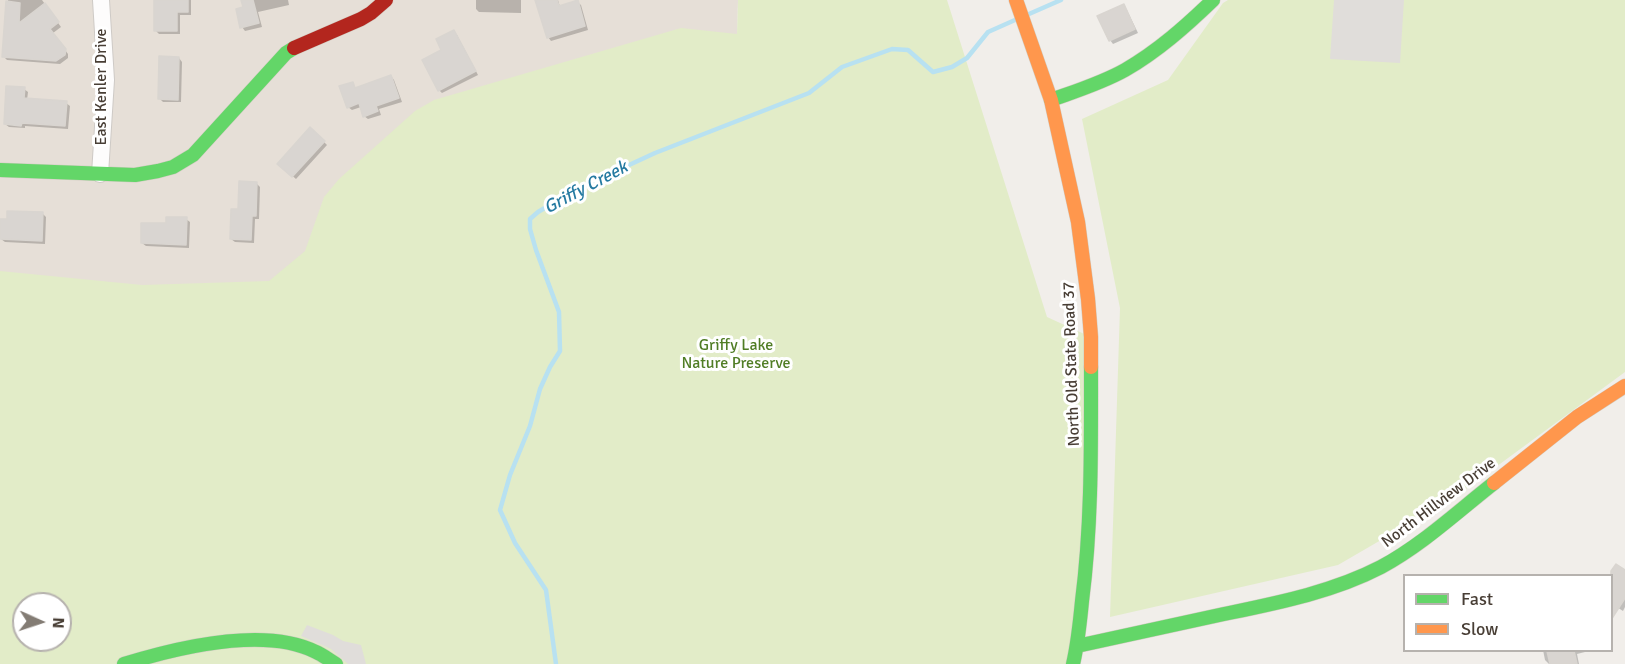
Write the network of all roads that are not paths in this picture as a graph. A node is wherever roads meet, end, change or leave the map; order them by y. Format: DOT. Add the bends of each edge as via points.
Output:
graph roads {
  1 [pos="101,0"];
  2 [pos="386,0"];
  3 [pos="1016,0"];
  4 [pos="1213,0"];
  5 [pos="1051,100"];
  6 [pos="0,170"];
  7 [pos="100,174"];
  8 [pos="1625,386"];
  9 [pos="1077,646"];
  10 [pos="124,664"];
  11 [pos="336,664"];
  12 [pos="1073,664"];
  1 -- 7 [label="street, East Kenler Drive" via="106,80"];
  2 -- 7 [label="street" via="371,14 286,53 184,162 146,174"];
  3 -- 5 [label="street, North Old State Road 37"];
  4 -- 5 [label="street" via="1161,46 1131,66"];
  5 -- 9 [label="street, North Old State Road 37" via="1078,222 1091,337 1090,511"];
  6 -- 7 [label="street"];
  8 -- 9 [label="street, North Hillview Drive" via="1577,417 1409,550 1380,567 1311,593"];
  9 -- 12 [label="street, North Old State Road 37"];
  10 -- 11 [label="street" via="186,647 247,641 301,646"];
}
